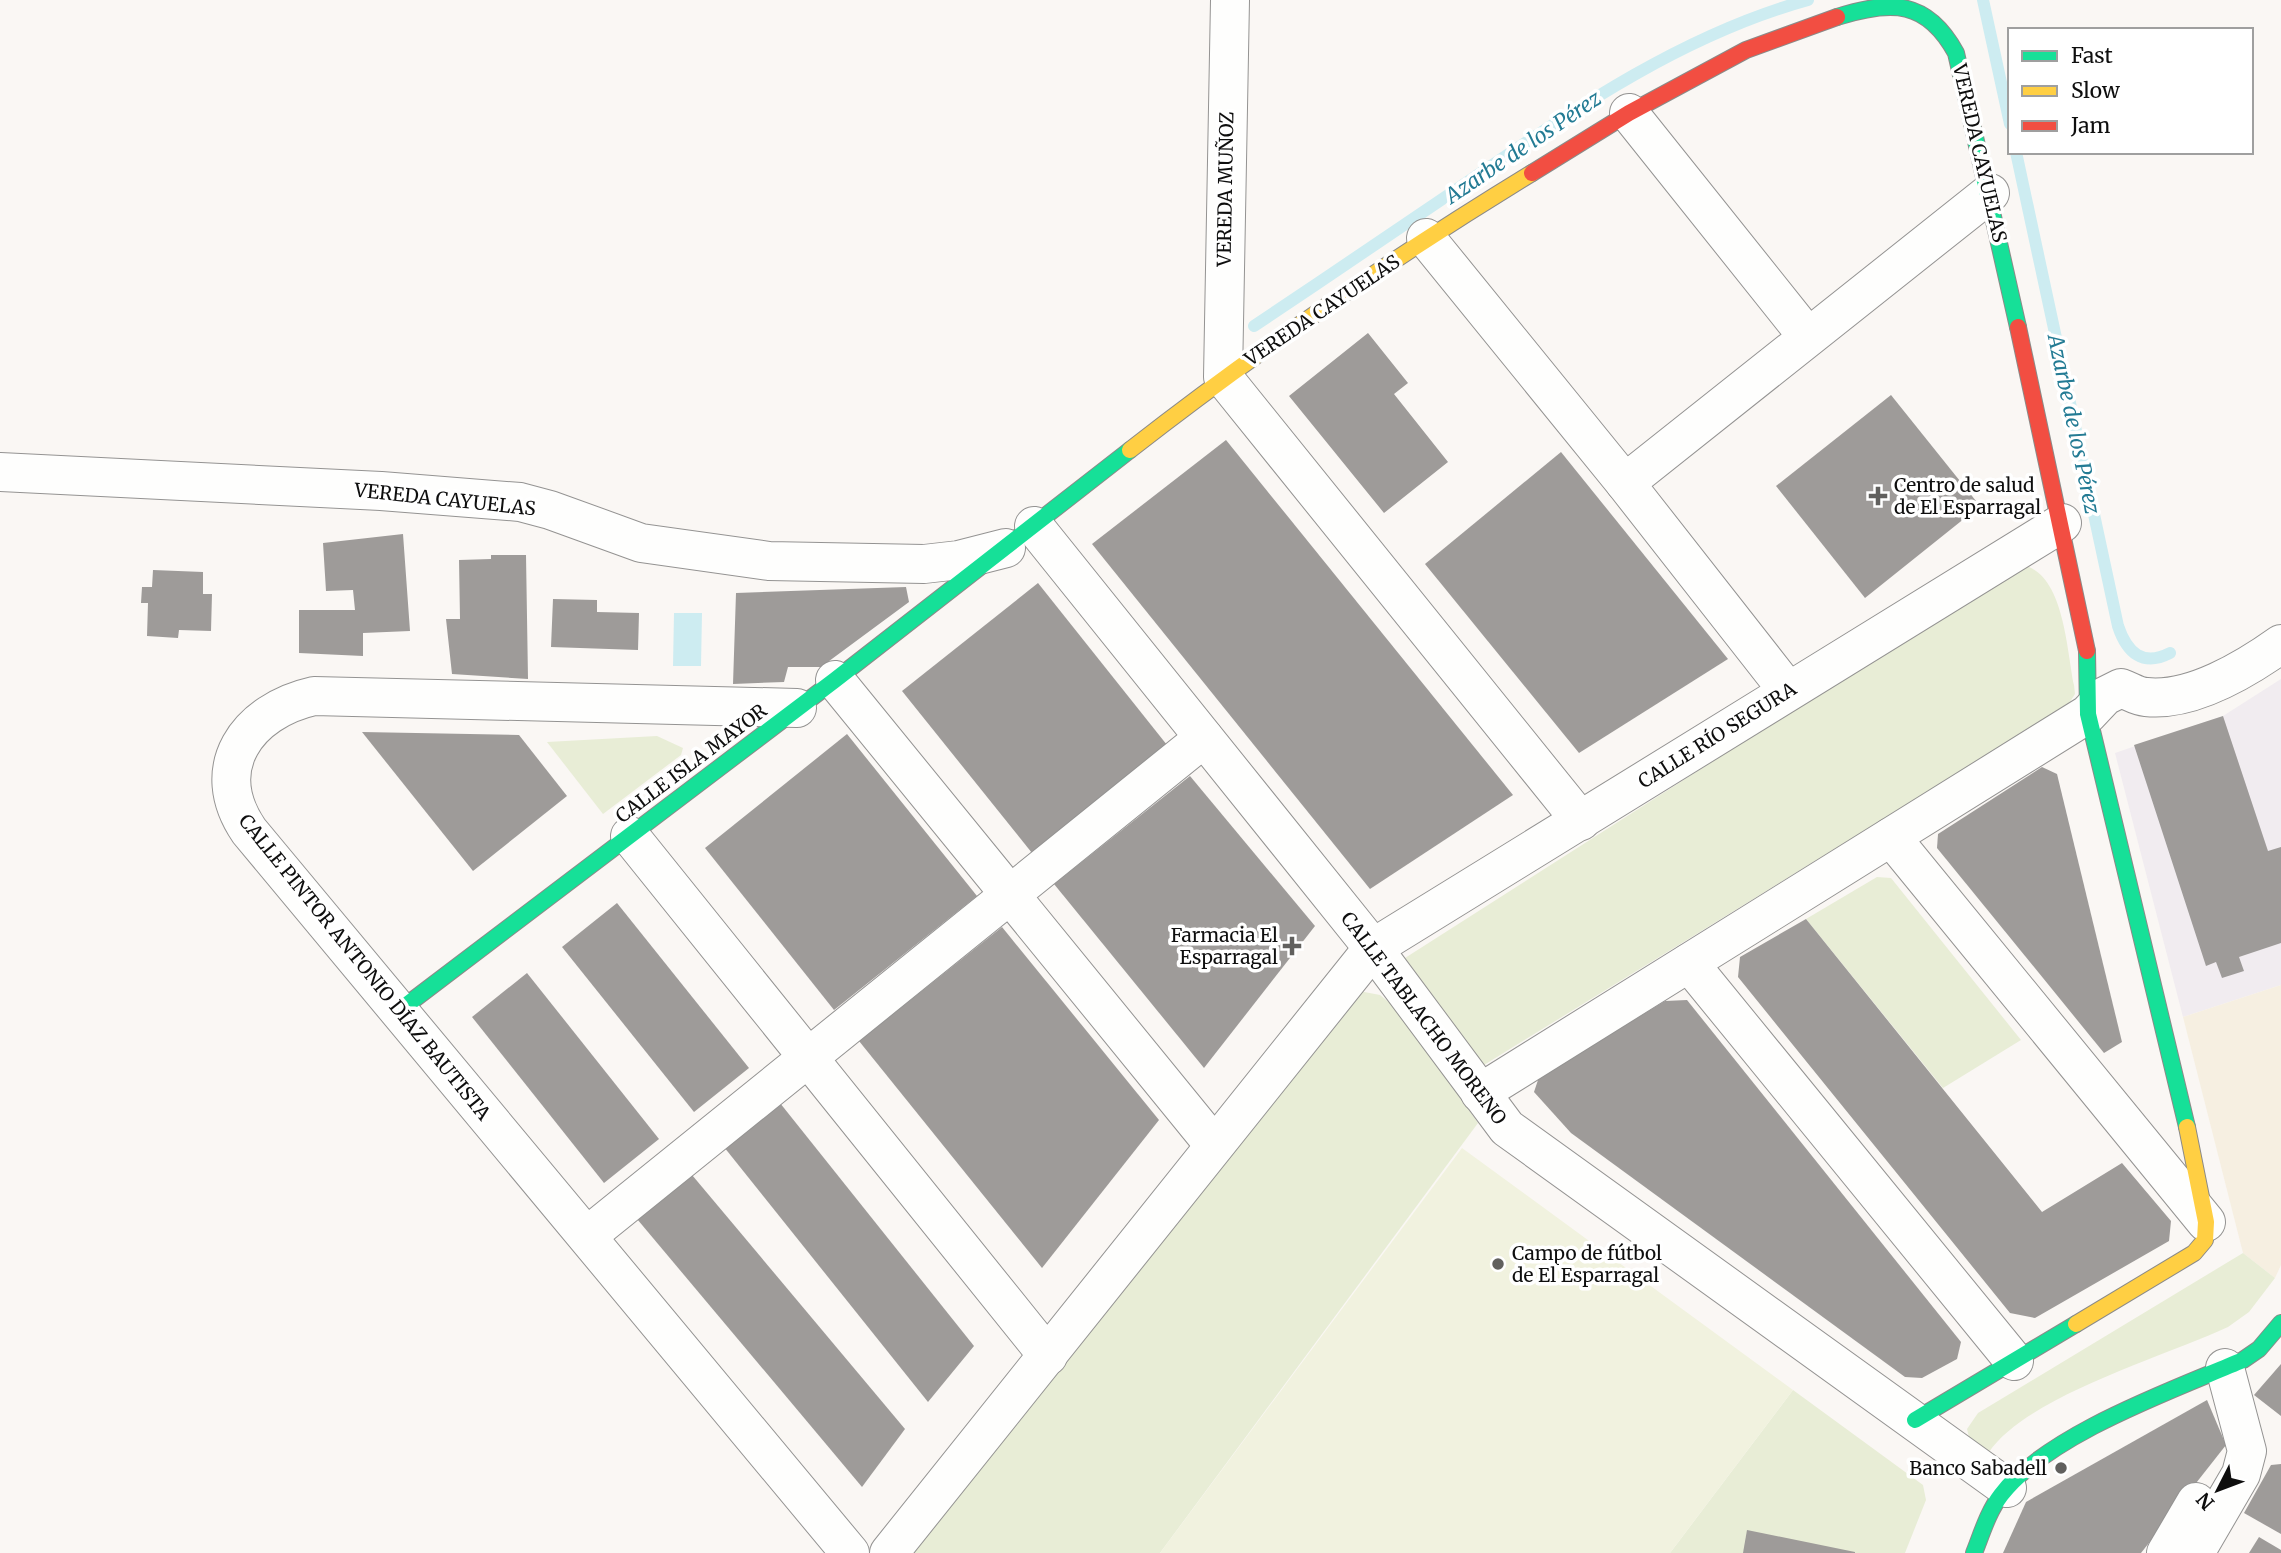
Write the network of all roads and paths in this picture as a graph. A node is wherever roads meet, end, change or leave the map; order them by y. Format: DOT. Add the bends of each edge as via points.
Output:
graph roads {
  1 [pos="1230,0"];
  2 [pos="1629,113"];
  3 [pos="1990,193"];
  4 [pos="1426,238"];
  5 [pos="1808,337"];
  6 [pos="1223,377"];
  7 [pos="0,472"];
  8 [pos="1625,483"];
  9 [pos="2062,523"];
  10 [pos="1020,537"];
  11 [pos="2281,643"];
  12 [pos="835,680"];
  13 [pos="1788,691"];
  14 [pos="797,708"];
  15 [pos="2088,714"];
  16 [pos="1204,738"];
  17 [pos="1581,821"];
  18 [pos="630,836"];
  19 [pos="1891,837"];
  20 [pos="1009,897"];
  21 [pos="1373,948"];
  22 [pos="1689,963"];
  23 [pos="400,1010"];
  24 [pos="808,1058"];
  25 [pos="1480,1093"];
  26 [pos="1214,1145"];
  27 [pos="2206,1222"];
  28 [pos="587,1236"];
  29 [pos="2281,1323"];
  30 [pos="1048,1356"];
  31 [pos="2014,1360"];
  32 [pos="2225,1368"];
  33 [pos="1915,1420"];
  34 [pos="2247,1451"];
  35 [pos="2007,1488"];
  36 [pos="850,1553"];
  37 [pos="889,1553"];
  38 [pos="1974,1553"];
  39 [pos="2166,1553"];
  40 [pos="2195,1553"];
  1 -- 6 [label="street, VEREDA MUÑOZ"];
  2 -- 3 [label="street, VEREDA CAYUELAS" via="1684,81 1803,27 1856,10 1890,5 1917,9 1942,27 1956,53"];
  2 -- 4 [label="street, VEREDA CAYUELAS"];
  2 -- 5 [label="street"];
  3 -- 5 [label="street"];
  3 -- 9 [label="street, VEREDA CAYUELAS"];
  4 -- 6 [label="street, VEREDA CAYUELAS"];
  4 -- 8 [label="street"];
  5 -- 8 [label="street"];
  6 -- 10 [label="street, VEREDA CAYUELAS"];
  6 -- 17 [label="street"];
  7 -- 10 [label="street, VEREDA CAYUELAS" via="520,502 641,543 769,561 924,564 959,560"];
  8 -- 13 [label="street"];
  9 -- 13 [label="street, CALLE RÍO SEGURA"];
  9 -- 15 [label="street, VEREDA CAYUELAS" via="2088,654"];
  10 -- 12 [label="street, CALLE ISLA MAYOR"];
  10 -- 16 [label="street, CALLE TABLACHO MORENO"];
  11 -- 15 [label="street" via="2212,683 2159,698 2136,696 2120,688"];
  12 -- 14 [label="street, CALLE ISLA MAYOR"];
  12 -- 20 [label="street"];
  13 -- 17 [label="street, CALLE RÍO SEGURA"];
  14 -- 18 [label="street, CALLE ISLA MAYOR"];
  14 -- 23 [label="street, CALLE PINTOR ANTONIO DÍAZ BAUTISTA" via="314,696 271,712 252,728 234,758 231,791 236,811"];
  15 -- 19 [label="street"];
  15 -- 27 [label="street, VEREDA CAYUELAS"];
  16 -- 20 [label="street"];
  16 -- 21 [label="street, CALLE TABLACHO MORENO"];
  17 -- 21 [label="street, CALLE RÍO SEGURA"];
  18 -- 23 [label="street, CALLE ISLA MAYOR"];
  18 -- 24 [label="street"];
  19 -- 22 [label="street"];
  19 -- 27 [label="street"];
  20 -- 24 [label="street"];
  20 -- 26 [label="street"];
  21 -- 25 [label="street, CALLE TABLACHO MORENO"];
  21 -- 26 [label="street, CALLE RÍO SEGURA"];
  22 -- 25 [label="street"];
  22 -- 31 [label="street"];
  23 -- 28 [label="street, CALLE PINTOR ANTONIO DÍAZ BAUTISTA"];
  24 -- 28 [label="street"];
  24 -- 30 [label="street"];
  25 -- 33 [label="street, CALLE TABLACHO MORENO" via="1507,1128"];
  26 -- 30 [label="street, CALLE RÍO SEGURA"];
  27 -- 31 [label="street" via="2205,1240 2194,1253"];
  28 -- 36 [label="street, CALLE PINTOR ANTONIO DÍAZ BAUTISTA"];
  29 -- 32 [label="street" via="2259,1349"];
  30 -- 37 [label="street, CALLE RÍO SEGURA"];
  31 -- 33 [label="street"];
  32 -- 34 [label="street"];
  32 -- 35 [label="street" via="2087,1432 2042,1458"];
  33 -- 35 [label="street, CALLE TABLACHO MORENO"];
  34 -- 39 [label="street" via="2203,1490"];
  34 -- 40 [label="street" via="2241,1474"];
  35 -- 38 [label="street"];
}
